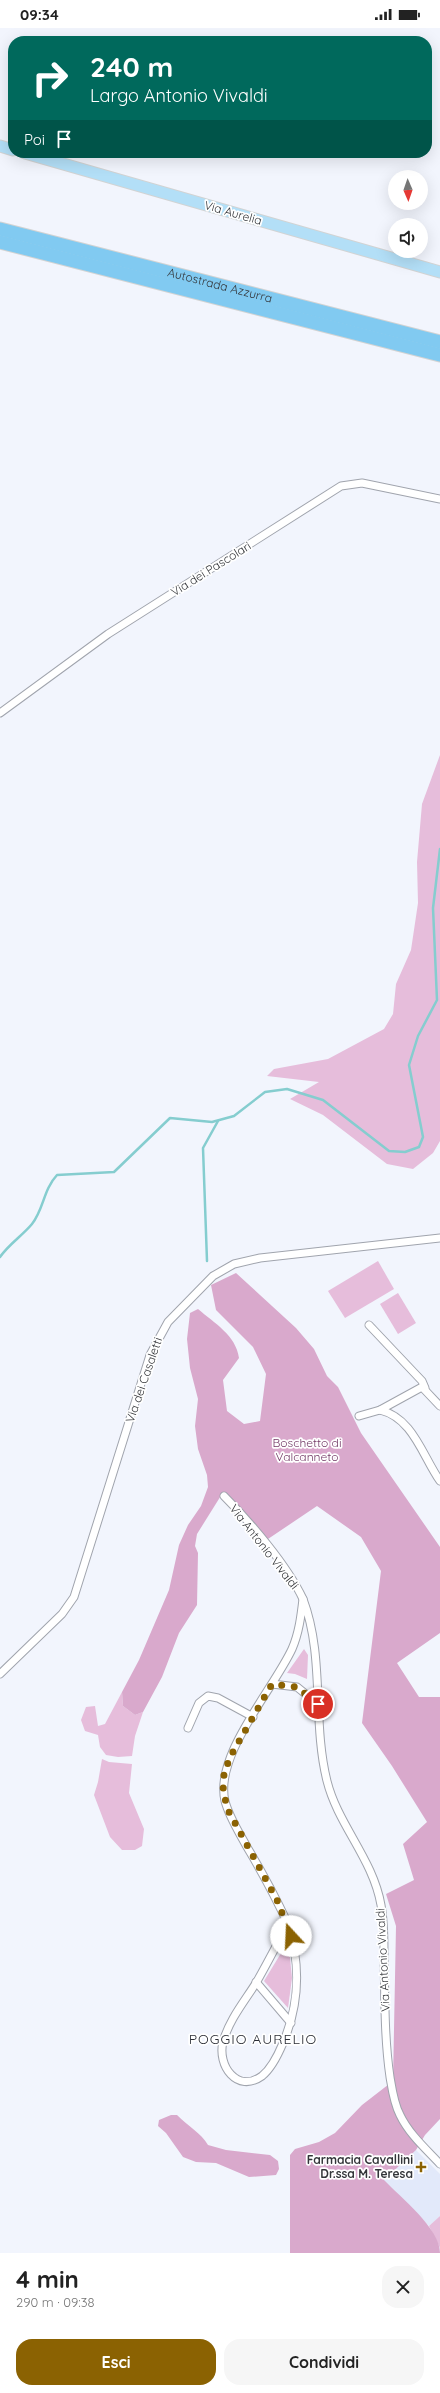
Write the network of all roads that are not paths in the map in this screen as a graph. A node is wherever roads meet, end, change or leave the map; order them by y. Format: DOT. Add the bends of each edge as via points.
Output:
graph roads {
  1 [pos="42,158"];
  2 [pos="0,229"];
  3 [pos="0,242"];
  4 [pos="440,272"];
  5 [pos="440,342"];
  6 [pos="440,355"];
  7 [pos="440,500"];
  8 [pos="0,713"];
  9 [pos="440,1238"];
  10 [pos="369,1325"];
  11 [pos="425,1388"];
  12 [pos="440,1406"];
  13 [pos="380,1410"];
  14 [pos="359,1416"];
  15 [pos="440,1481"];
  16 [pos="224,1496"];
  17 [pos="302,1599"];
  18 [pos="0,1674"];
  19 [pos="272,1684"];
  20 [pos="318,1704"];
  21 [pos="253,1717"];
  22 [pos="188,1728"];
  23 [pos="288,1924"];
  24 [pos="256,1982"];
  25 [pos="290,2023"];
  26 [pos="440,2164"];
  1 -- 4 [label="main road, Via Aurelia"];
  2 -- 5 [label="highway, Autostrada Azzurra"];
  3 -- 6 [label="highway, Autostrada Azzurra"];
  7 -- 8 [label="street, Via dei Pascolari" via="362,483 341,486 108,634"];
  9 -- 18 [label="street, Via dei Casaletti" via="243,1261 217,1273 180,1308 164,1326 152,1350 74,1597 58,1618"];
  10 -- 11 [label="street" via="422,1381"];
  11 -- 12 [label="street"];
  11 -- 13 [label="street" via="419,1387"];
  13 -- 14 [label="street"];
  13 -- 15 [label="street" via="395,1414 403,1420"];
  16 -- 17 [label="street, Via Antonio Vivaldi" via="258,1534 295,1584"];
  17 -- 19 [label="street" via="295,1639"];
  17 -- 20 [label="street, Via Antonio Vivaldi" via="313,1637"];
  19 -- 20 [label="street" via="297,1687"];
  19 -- 21 [label="street"];
  20 -- 26 [label="street, Via Antonio Vivaldi" via="323,1759 330,1791 366,1861 381,1904 387,2050 396,2104 407,2127"];
  21 -- 22 [label="street" via="218,1698 208,1696 199,1703"];
  21 -- 23 [label="street" via="228,1761 224,1776 224,1796 231,1816"];
  23 -- 24 [label="street"];
  23 -- 25 [label="street" via="298,1971 296,2002"];
  24 -- 25 [label="street"];
  24 -- 25 [label="street" via="229,2025 223,2042 222,2058 229,2074 246,2082 262,2076 277,2058"];
}
